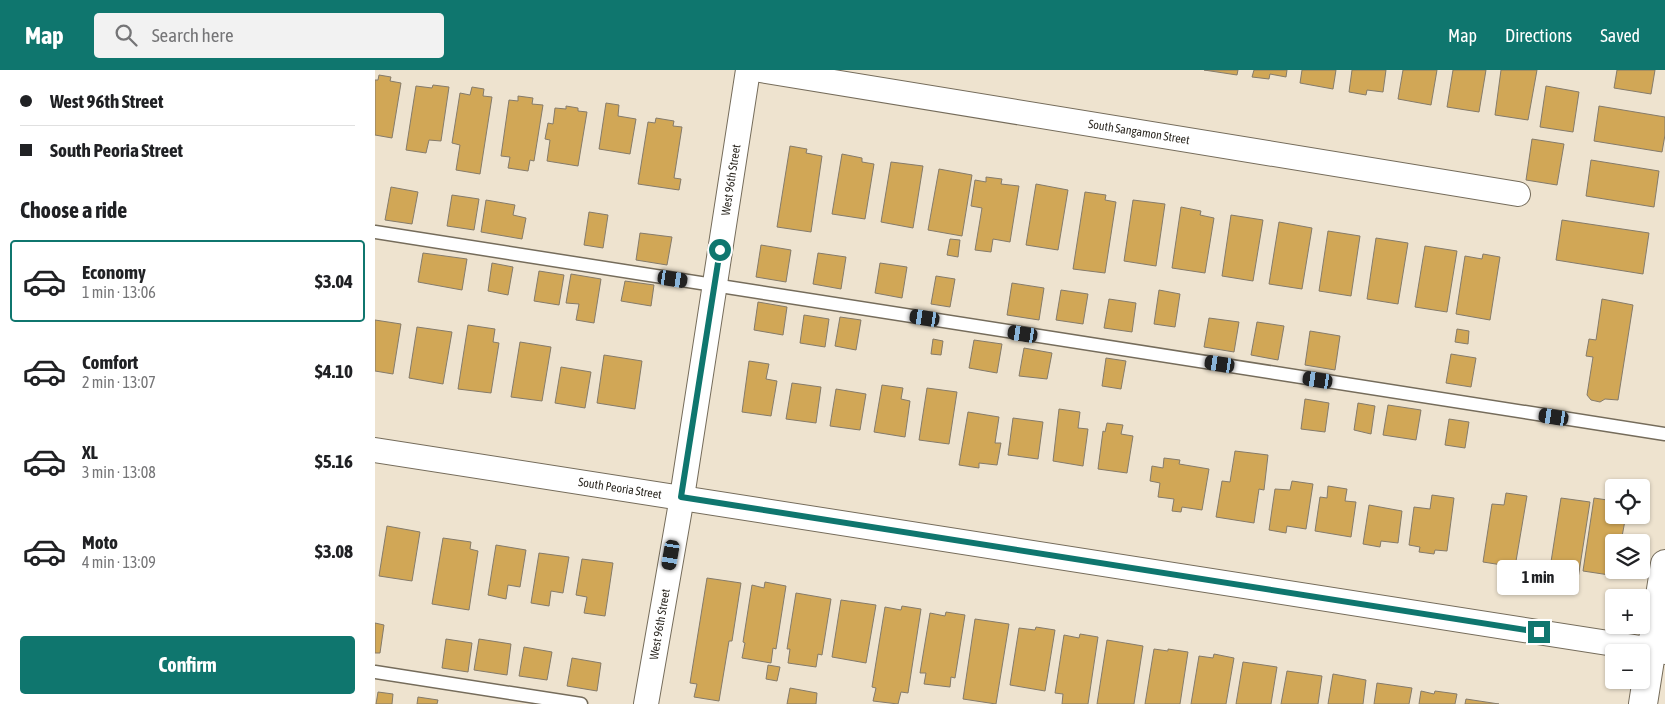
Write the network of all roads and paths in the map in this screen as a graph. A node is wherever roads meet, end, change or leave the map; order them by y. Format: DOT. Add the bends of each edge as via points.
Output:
graph roads {
  1 [pos="748,70"];
  2 [pos="760,70"];
  3 [pos="1518,194"];
  4 [pos="375,232"];
  5 [pos="715,286"];
  6 [pos="1665,434"];
  7 [pos="375,450"];
  8 [pos="681,497"];
  9 [pos="1665,564"];
  10 [pos="1658,651"];
  11 [pos="375,672"];
  12 [pos="581,704"];
  13 [pos="647,704"];
  14 [pos="1643,704"];
  1 -- 5 [label="street, West 96th Street"];
  2 -- 3 [label="street, South Sangamon Street"];
  4 -- 5 [label="lane"];
  5 -- 6 [label="lane"];
  5 -- 8 [label="street, West 96th Street"];
  7 -- 8 [label="street, South Peoria Street"];
  8 -- 10 [label="street, South Peoria Street"];
  8 -- 13 [label="street, West 96th Street"];
  9 -- 10 [label="main road"];
  10 -- 14 [label="main road"];
  11 -- 12 [label="lane"];
}
